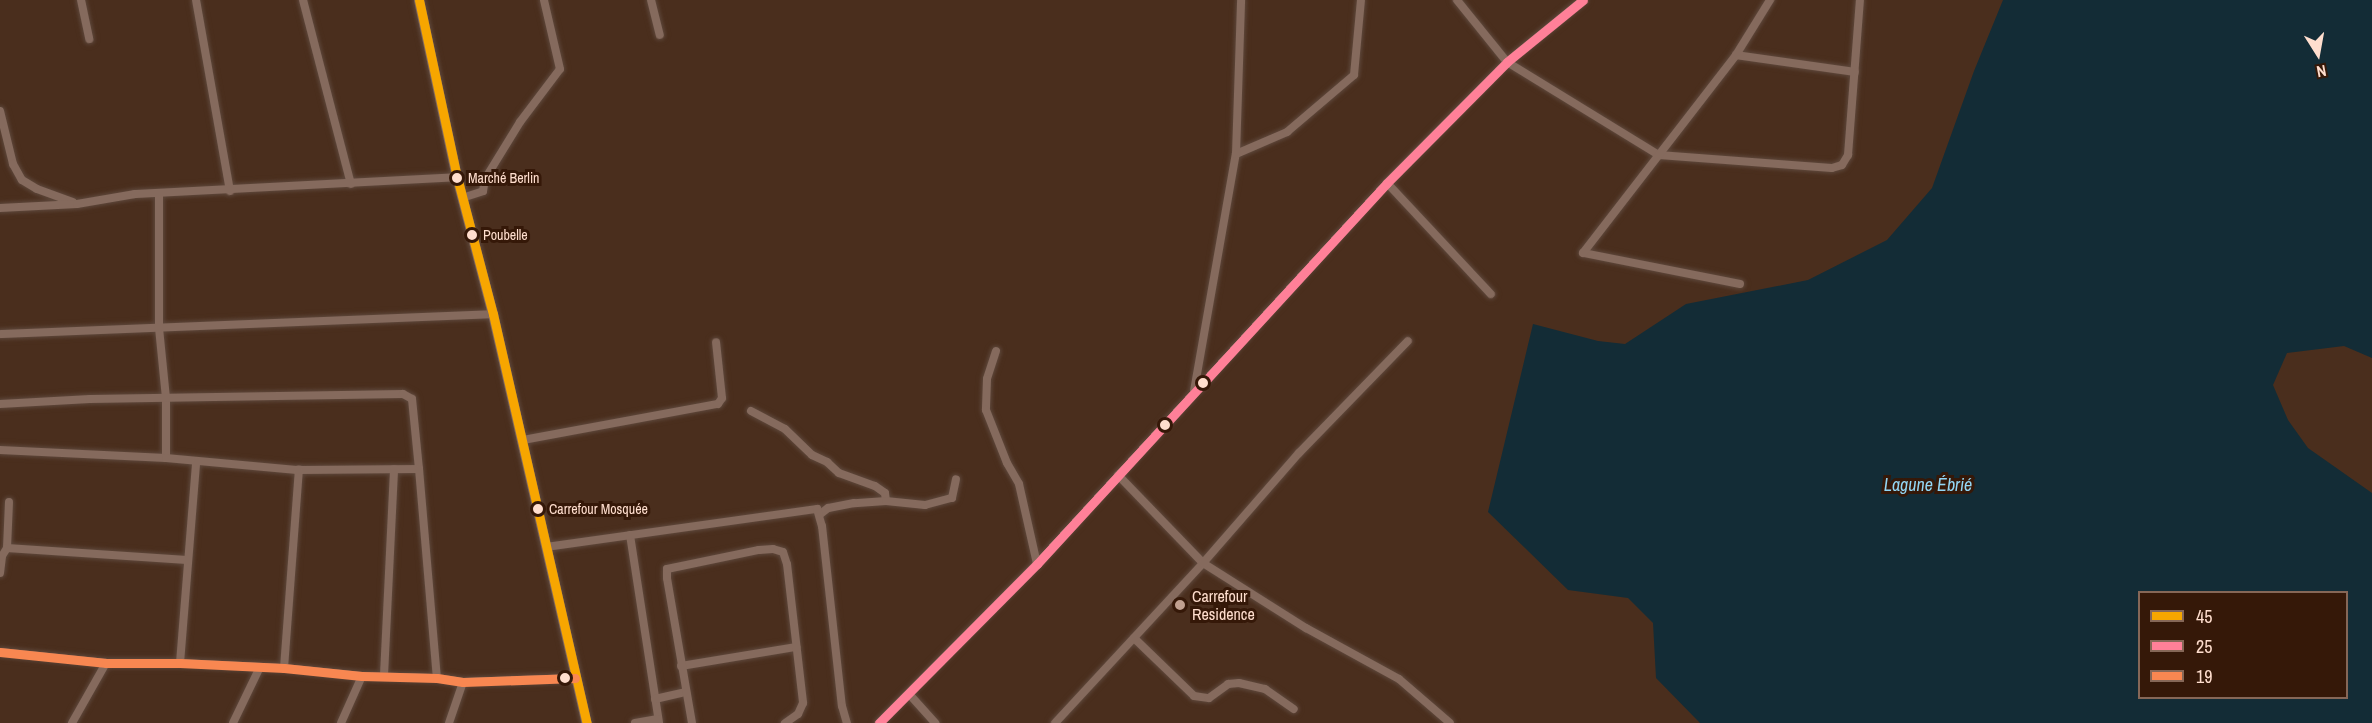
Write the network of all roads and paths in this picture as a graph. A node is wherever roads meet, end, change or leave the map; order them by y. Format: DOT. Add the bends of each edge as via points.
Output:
graph roads {
  1 [pos="81,0"];
  2 [pos="196,0"];
  3 [pos="303,0"];
  4 [pos="419,0"];
  5 [pos="544,0"];
  6 [pos="651,0"];
  7 [pos="1241,0"];
  8 [pos="1361,0"];
  9 [pos="1457,0"];
  10 [pos="1583,0"];
  11 [pos="1770,0"];
  12 [pos="1860,0"];
  13 [pos="660,35"];
  14 [pos="89,39"];
  15 [pos="1737,55"];
  16 [pos="1507,62"];
  17 [pos="1855,72"];
  18 [pos="0,111"];
  19 [pos="1236,154"];
  20 [pos="1659,155"];
  21 [pos="457,177"];
  22 [pos="1387,183"];
  23 [pos="351,184"];
  24 [pos="230,191"];
  25 [pos="159,195"];
  26 [pos="462,198"];
  27 [pos="77,204"];
  28 [pos="0,208"];
  29 [pos="1740,284"];
  30 [pos="1491,294"];
  31 [pos="493,314"];
  32 [pos="159,328"];
  33 [pos="0,334"];
  34 [pos="1408,341"];
  35 [pos="716,342"];
  36 [pos="996,351"];
  37 [pos="1194,392"];
  38 [pos="166,398"];
  39 [pos="0,404"];
  40 [pos="751,411"];
  41 [pos="523,440"];
  42 [pos="0,450"];
  43 [pos="166,458"];
  44 [pos="196,462"];
  45 [pos="394,469"];
  46 [pos="419,469"];
  47 [pos="298,470"];
  48 [pos="1118,475"];
  49 [pos="956,479"];
  50 [pos="886,501"];
  51 [pos="9,502"];
  52 [pos="819,515"];
  53 [pos="630,535"];
  54 [pos="546,547"];
  55 [pos="7,548"];
  56 [pos="188,560"];
  57 [pos="1203,563"];
  58 [pos="1037,564"];
  59 [pos="0,573"];
  60 [pos="1134,638"];
  61 [pos="796,647"];
  62 [pos="0,652"];
  63 [pos="106,663"];
  64 [pos="180,663"];
  65 [pos="681,666"];
  66 [pos="284,668"];
  67 [pos="259,669"];
  68 [pos="384,675"];
  69 [pos="363,676"];
  70 [pos="437,678"];
  71 [pos="575,678"];
  72 [pos="463,682"];
  73 [pos="686,692"];
  74 [pos="909,695"];
  75 [pos="655,699"];
  76 [pos="1294,709"];
  77 [pos="659,721"];
  78 [pos="72,723"];
  79 [pos="232,723"];
  80 [pos="341,723"];
  81 [pos="449,723"];
  82 [pos="587,723"];
  83 [pos="635,723"];
  84 [pos="692,723"];
  85 [pos="785,723"];
  86 [pos="847,723"];
  87 [pos="879,723"];
  88 [pos="935,723"];
  89 [pos="1055,723"];
  90 [pos="1450,723"];
  1 -- 14 [label="street"];
  2 -- 24 [label="street"];
  3 -- 23 [label="street"];
  4 -- 21 [label="street"];
  5 -- 26 [label="street" via="560,69 520,122 485,179 483,191"];
  6 -- 13 [label="street"];
  7 -- 19 [label="street"];
  8 -- 19 [label="street" via="1354,75 1287,132"];
  9 -- 16 [label="street"];
  10 -- 16 [label="street"];
  11 -- 15 [label="street"];
  12 -- 17 [label="street"];
  15 -- 17 [label="street"];
  15 -- 20 [label="street"];
  16 -- 20 [label="street"];
  16 -- 22 [label="street"];
  17 -- 20 [label="street" via="1848,155 1842,165 1832,168"];
  18 -- 27 [label="street" via="13,164 22,180"];
  19 -- 37 [label="street"];
  20 -- 29 [label="street" via="1583,253"];
  21 -- 23 [label="street"];
  21 -- 26 [label="street"];
  22 -- 30 [label="street"];
  22 -- 37 [label="street"];
  23 -- 24 [label="street"];
  24 -- 25 [label="street"];
  25 -- 27 [label="street" via="135,194"];
  25 -- 32 [label="street"];
  26 -- 31 [label="street"];
  27 -- 28 [label="street"];
  31 -- 32 [label="street"];
  31 -- 41 [label="street"];
  32 -- 33 [label="street"];
  32 -- 38 [label="street"];
  34 -- 57 [label="street" via="1299,453"];
  35 -- 41 [label="street" via="722,398 718,405"];
  36 -- 58 [label="street" via="987,379 986,410 1007,463 1020,484"];
  37 -- 48 [label="street"];
  38 -- 39 [label="street"];
  38 -- 43 [label="street"];
  38 -- 46 [label="street" via="403,394 412,399"];
  40 -- 50 [label="street" via="785,429 812,455 839,473 885,493"];
  41 -- 54 [label="street"];
  42 -- 43 [label="street"];
  43 -- 44 [label="street"];
  44 -- 47 [label="street"];
  44 -- 56 [label="street"];
  45 -- 46 [label="street"];
  45 -- 47 [label="street"];
  45 -- 68 [label="street"];
  46 -- 70 [label="street"];
  47 -- 66 [label="street"];
  48 -- 57 [label="street"];
  48 -- 58 [label="street"];
  49 -- 50 [label="street" via="952,498 925,505"];
  50 -- 52 [label="street" via="854,502 828,508"];
  51 -- 55 [label="street"];
  52 -- 53 [label="street" via="817,509 810,508"];
  52 -- 86 [label="street"];
  53 -- 54 [label="street"];
  53 -- 75 [label="street"];
  54 -- 71 [label="street"];
  55 -- 56 [label="street"];
  55 -- 59 [label="street"];
  56 -- 64 [label="street"];
  57 -- 60 [label="street"];
  57 -- 90 [label="street" via="1306,628 1399,679"];
  58 -- 74 [label="street"];
  60 -- 76 [label="street" via="1194,696 1209,698 1228,684 1239,683 1265,689"];
  60 -- 89 [label="street"];
  61 -- 65 [label="street"];
  61 -- 65 [label="street" via="783,552 759,550 668,569"];
  61 -- 85 [label="street" via="803,703 798,714"];
  62 -- 63 [label="street"];
  63 -- 64 [label="street"];
  63 -- 78 [label="street"];
  64 -- 67 [label="street"];
  65 -- 73 [label="street"];
  66 -- 67 [label="street"];
  66 -- 69 [label="street"];
  67 -- 79 [label="street"];
  68 -- 69 [label="street"];
  68 -- 70 [label="street"];
  69 -- 80 [label="street"];
  70 -- 72 [label="street"];
  71 -- 72 [label="street"];
  71 -- 82 [label="street"];
  72 -- 81 [label="street"];
  73 -- 75 [label="street"];
  73 -- 84 [label="street"];
  74 -- 87 [label="street"];
  74 -- 88 [label="street"];
  75 -- 77 [label="street"];
  77 -- 83 [label="street"];
}
